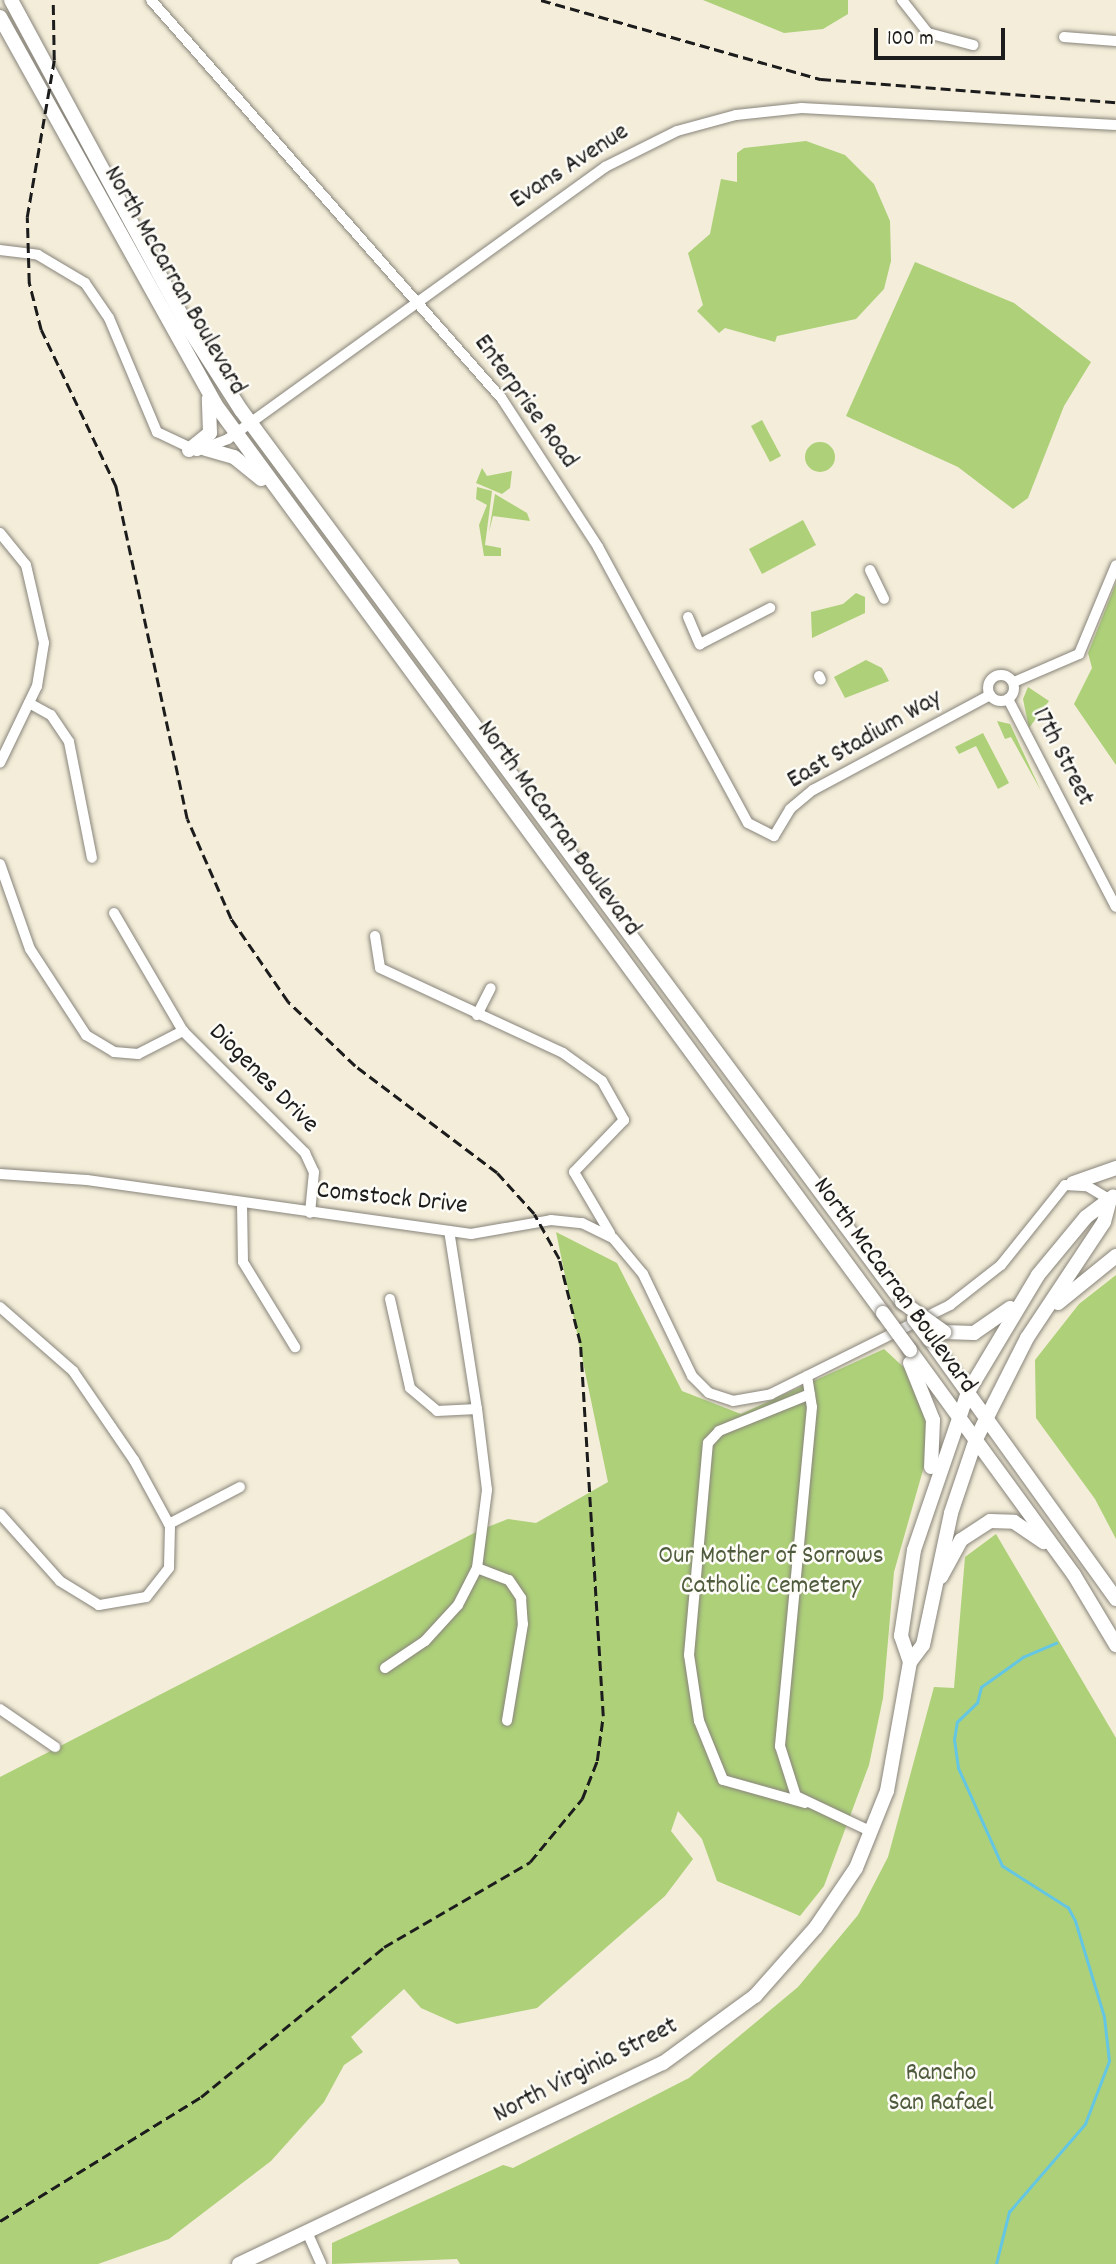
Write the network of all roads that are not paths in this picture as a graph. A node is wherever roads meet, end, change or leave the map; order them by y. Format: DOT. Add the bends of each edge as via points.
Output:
graph roads {
  1 [pos="11,0"];
  2 [pos="151,0"];
  3 [pos="902,0"];
  4 [pos="0,17"];
  5 [pos="1064,37"];
  6 [pos="1116,41"];
  7 [pos="973,45"];
  8 [pos="1116,125"];
  9 [pos="0,250"];
  10 [pos="415,300"];
  11 [pos="207,391"];
  12 [pos="250,423"];
  13 [pos="236,433"];
  14 [pos="206,449"];
  15 [pos="189,450"];
  16 [pos="288,504"];
  17 [pos="0,533"];
  18 [pos="1116,565"];
  19 [pos="870,570"];
  20 [pos="884,599"];
  21 [pos="770,608"];
  22 [pos="688,617"];
  23 [pos="1014,682"];
  24 [pos="990,695"];
  25 [pos="1008,699"];
  26 [pos="29,703"];
  27 [pos="4,742"];
  28 [pos="0,763"];
  29 [pos="774,836"];
  30 [pos="92,858"];
  31 [pos="0,864"];
  32 [pos="1116,907"];
  33 [pos="114,913"];
  34 [pos="375,936"];
  35 [pos="491,988"];
  36 [pos="477,1015"];
  37 [pos="183,1031"];
  38 [pos="1116,1168"];
  39 [pos="0,1174"];
  40 [pos="1073,1183"];
  41 [pos="1114,1199"];
  42 [pos="242,1204"];
  43 [pos="310,1213"];
  44 [pos="449,1231"];
  45 [pos="613,1238"];
  46 [pos="1116,1256"];
  47 [pos="1022,1298"];
  48 [pos="390,1299"];
  49 [pos="902,1302"];
  50 [pos="0,1307"];
  51 [pos="1041,1318"];
  52 [pos="295,1347"];
  53 [pos="907,1352"];
  54 [pos="807,1376"];
  55 [pos="968,1392"];
  56 [pos="810,1394"];
  57 [pos="477,1409"];
  58 [pos="959,1415"];
  59 [pos="986,1417"];
  60 [pos="976,1439"];
  61 [pos="240,1487"];
  62 [pos="929,1495"];
  63 [pos="0,1514"];
  64 [pos="169,1524"];
  65 [pos="477,1568"];
  66 [pos="1074,1575"];
  67 [pos="934,1590"];
  68 [pos="1116,1599"];
  69 [pos="1116,1645"];
  70 [pos="910,1662"];
  71 [pos="384,1668"];
  72 [pos="0,1709"];
  73 [pos="506,1721"];
  74 [pos="55,1747"];
  75 [pos="805,1803"];
  76 [pos="872,1832"];
  77 [pos="307,2232"];
  78 [pos="239,2264"];
  79 [pos="321,2264"];
  1 -- 12 [label="main road, North McCarran Boulevard" via="187,326"];
  2 -- 10 [label="street, Enterprise Road"];
  3 -- 7 [label="street" via="928,33"];
  4 -- 11 [label="main road, North McCarran Boulevard"];
  5 -- 6 [label="street"];
  8 -- 10 [label="street, Evans Avenue" via="817,108 724,117 612,163"];
  9 -- 15 [label="street" via="38,255 85,283 110,318 152,424 165,440"];
  10 -- 12 [label="street, Evans Avenue"];
  10 -- 29 [label="street, Enterprise Road" via="502,399 589,531 734,806 748,823"];
  11 -- 13 [label="main road, North McCarran Boulevard"];
  11 -- 15 [label="main road" via="210,433"];
  12 -- 13 [label="street, Evans Avenue"];
  12 -- 49 [label="main road, North McCarran Boulevard"];
  13 -- 14 [label="street, Evans Avenue"];
  13 -- 16 [label="main road, North McCarran Boulevard"];
  14 -- 15 [label="street"];
  14 -- 16 [label="main road" via="242,461"];
  16 -- 53 [label="main road, North McCarran Boulevard, bridge" via="883,1313"];
  17 -- 26 [label="street" via="26,565 42,628 41,672"];
  18 -- 23 [label="street" via="1079,654"];
  19 -- 20 [label="street"];
  21 -- 22 [label="street" via="700,645"];
  23 -- 24 [label="street, East Stadium Way" via="994,677"];
  23 -- 25 [label="street"];
  24 -- 25 [label="street"];
  24 -- 29 [label="street, East Stadium Way" via="804,796"];
  25 -- 32 [label="street, 17th Street"];
  26 -- 27 [label="street"];
  26 -- 30 [label="street" via="51,715 69,742"];
  27 -- 28 [label="street"];
  31 -- 37 [label="street" via="30,949 86,1035 114,1052 138,1054"];
  33 -- 37 [label="street, Diogenes Drive"];
  34 -- 36 [label="street" via="380,968"];
  35 -- 36 [label="street"];
  36 -- 45 [label="street" via="583,1063 625,1114 622,1126 574,1172"];
  37 -- 43 [label="street, Diogenes Drive" via="305,1153 314,1183"];
  38 -- 40 [label="main road"];
  39 -- 42 [label="street, Comstock Drive"];
  40 -- 41 [label="street"];
  40 -- 54 [label="street, Comstock Drive" via="1050,1195 1020,1244 971,1291"];
  41 -- 47 [label="main road, North Virginia Street" via="1078,1226"];
  41 -- 51 [label="main road, North Virginia Street" via="1104,1222"];
  42 -- 43 [label="street, Comstock Drive"];
  42 -- 52 [label="street" via="243,1262"];
  43 -- 44 [label="street, Comstock Drive"];
  44 -- 45 [label="street, Comstock Drive" via="471,1234 566,1219"];
  44 -- 57 [label="street"];
  45 -- 54 [label="street, Comstock Drive" via="643,1274 690,1374 709,1393 733,1401 757,1400"];
  46 -- 51 [label="main road"];
  47 -- 49 [label="main road, bridge" via="984,1329 944,1332"];
  47 -- 55 [label="main road, North Virginia Street"];
  48 -- 57 [label="street" via="410,1388 437,1411"];
  49 -- 55 [label="main road, North McCarran Boulevard, bridge"];
  50 -- 64 [label="street" via="91,1395"];
  51 -- 59 [label="main road, North Virginia Street"];
  53 -- 58 [label="main road, North McCarran Boulevard"];
  53 -- 62 [label="main road" via="933,1420"];
  54 -- 56 [label="street"];
  55 -- 58 [label="main road, North Virginia Street"];
  55 -- 59 [label="main road, North McCarran Boulevard"];
  56 -- 75 [label="street" via="780,1746 796,1796"];
  56 -- 75 [label="street" via="719,1431 708,1443 689,1655 699,1721 723,1780"];
  57 -- 65 [label="street" via="487,1490"];
  58 -- 60 [label="main road, North McCarran Boulevard"];
  58 -- 62 [label="main road, North Virginia Street"];
  59 -- 60 [label="main road, North Virginia Street"];
  59 -- 68 [label="main road, North McCarran Boulevard"];
  60 -- 66 [label="main road, North McCarran Boulevard"];
  60 -- 67 [label="main road, North Virginia Street"];
  61 -- 64 [label="street"];
  62 -- 70 [label="main road, North Virginia Street" via="901,1636"];
  63 -- 64 [label="street" via="60,1581 99,1605 134,1603 156,1589 172,1554"];
  65 -- 71 [label="street" via="458,1605 425,1642"];
  65 -- 73 [label="street" via="509,1580 520,1598 523,1625"];
  66 -- 67 [label="main road" via="1026,1527 990,1521 961,1540"];
  66 -- 69 [label="main road, North McCarran Boulevard"];
  67 -- 70 [label="main road, North Virginia Street" via="923,1645"];
  70 -- 76 [label="main road, North Virginia Street" via="893,1768"];
  72 -- 74 [label="street"];
  75 -- 76 [label="street"];
  76 -- 77 [label="main road, North Virginia Street" via="816,1927 755,1996 699,2041 610,2090"];
  77 -- 78 [label="main road, North Virginia Street"];
  77 -- 79 [label="street"];
}
